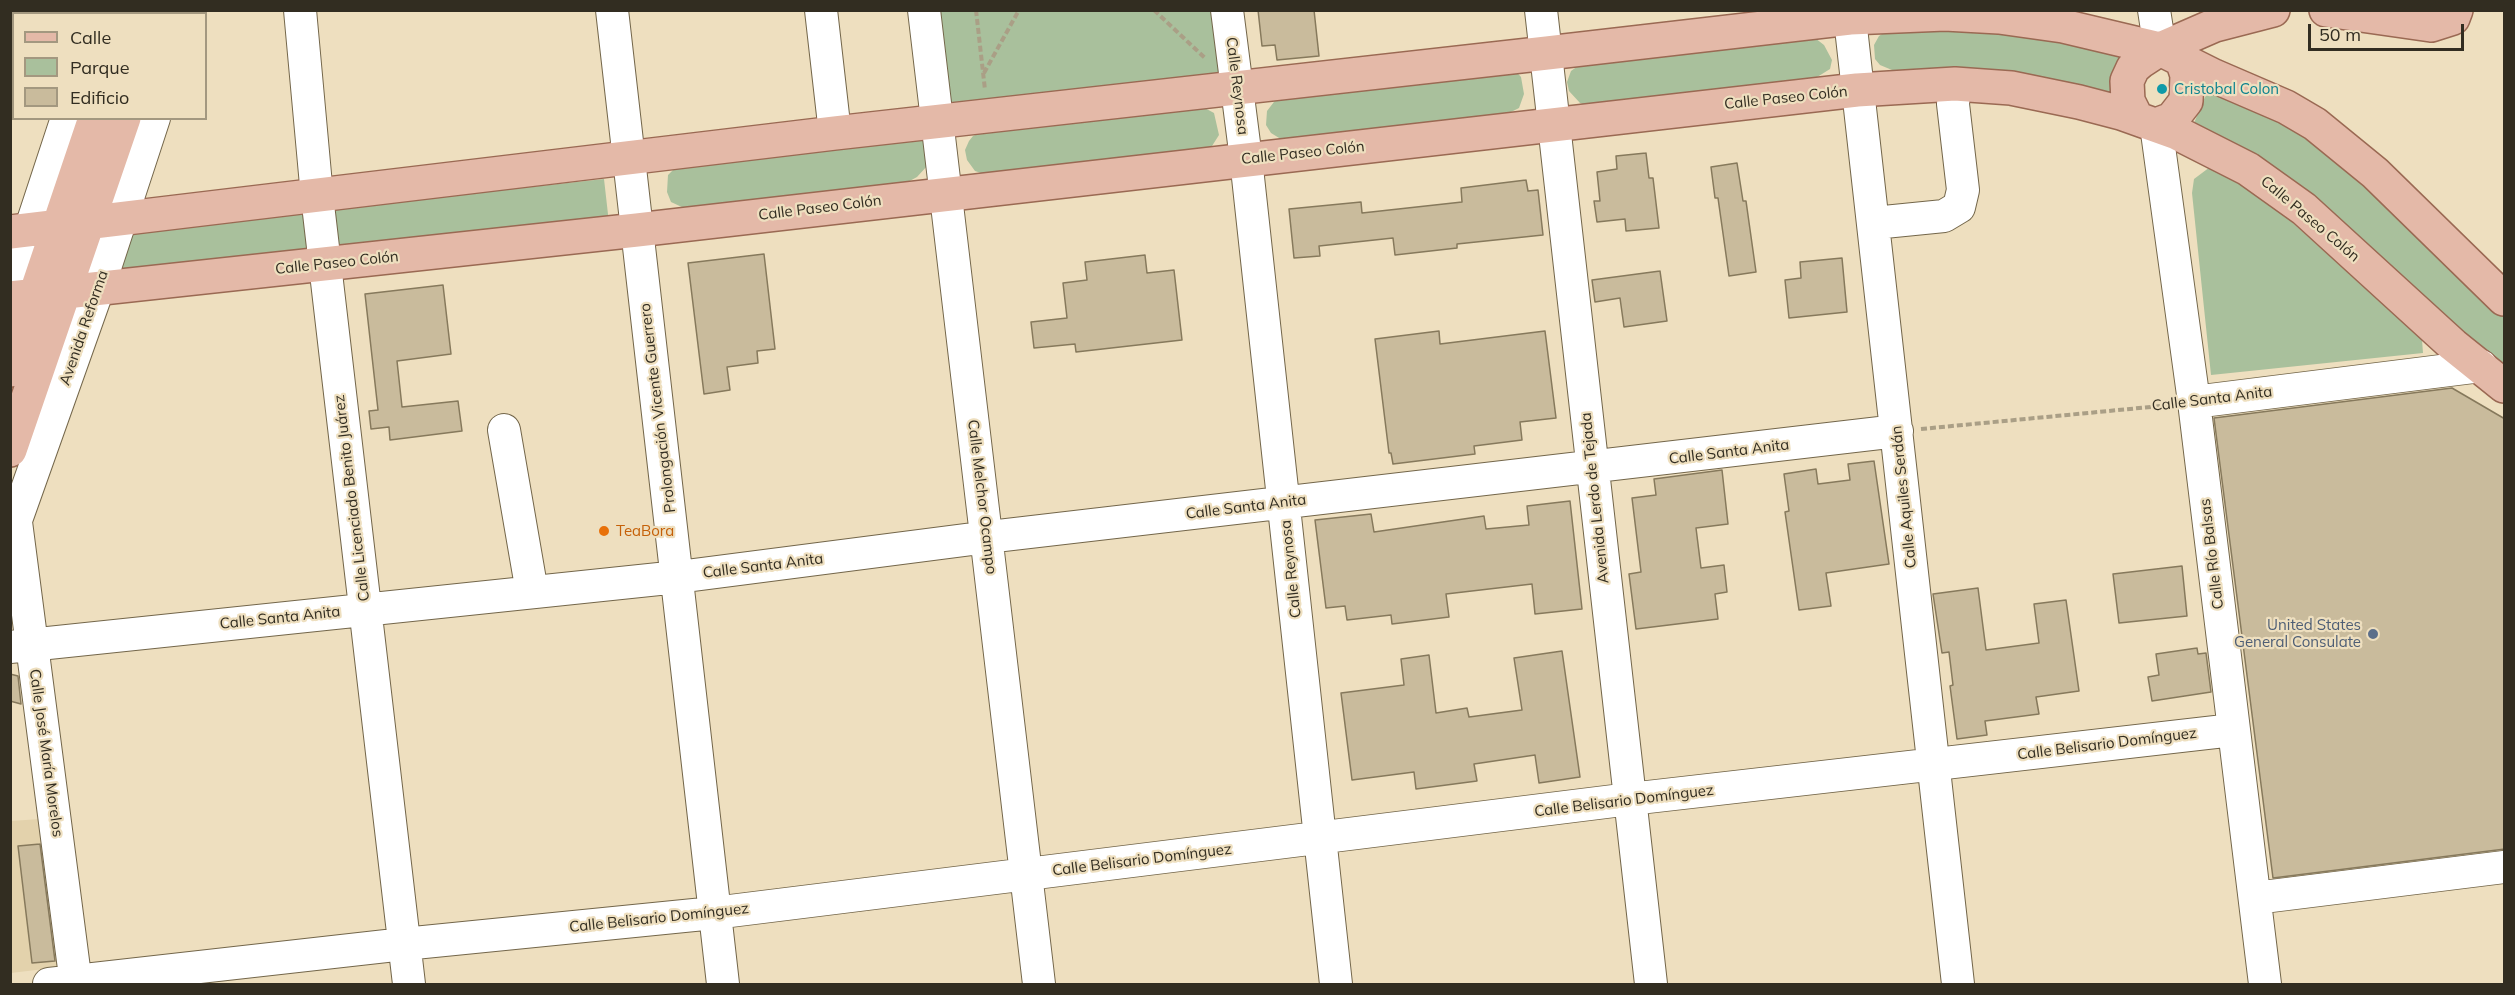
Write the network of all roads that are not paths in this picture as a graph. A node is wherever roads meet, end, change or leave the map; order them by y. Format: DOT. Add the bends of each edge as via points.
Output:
graph roads {
  1 [pos="300,10"];
  2 [pos="612,10"];
  3 [pos="821,10"];
  4 [pos="924,10"];
  5 [pos="1227,10"];
  6 [pos="1541,10"];
  7 [pos="2154,10"];
  8 [pos="2273,10"];
  9 [pos="2325,10"];
  10 [pos="2456,10"];
  11 [pos="1983,13"];
  12 [pos="1849,14"];
  13 [pos="2021,15"];
  14 [pos="1547,52"];
  15 [pos="2171,55"];
  16 [pos="1955,84"];
  17 [pos="1237,88"];
  18 [pos="1857,90"];
  19 [pos="68,120"];
  20 [pos="94,120"];
  21 [pos="123,120"];
  22 [pos="152,120"];
  23 [pos="2146,121"];
  24 [pos="937,123"];
  25 [pos="1555,124"];
  26 [pos="835,133"];
  27 [pos="628,159"];
  28 [pos="1246,159"];
  29 [pos="944,193"];
  30 [pos="317,196"];
  31 [pos="1874,223"];
  32 [pos="61,226"];
  33 [pos="637,230"];
  34 [pos="325,264"];
  35 [pos="98,289"];
  36 [pos="31,294"];
  37 [pos="2505,299"];
  38 [pos="10,370"];
  39 [pos="2493,376"];
  40 [pos="2194,402"];
  41 [pos="504,430"];
  42 [pos="1897,431"];
  43 [pos="10,450"];
  44 [pos="1592,468"];
  45 [pos="1284,502"];
  46 [pos="13,529"];
  47 [pos="988,537"];
  48 [pos="678,577"];
  49 [pos="532,592"];
  50 [pos="365,609"];
  51 [pos="21,646"];
  52 [pos="2233,730"];
  53 [pos="1933,765"];
  54 [pos="1630,800"];
  55 [pos="1319,838"];
  56 [pos="2505,867"];
  57 [pos="1027,874"];
  58 [pos="2255,898"];
  59 [pos="714,913"];
  60 [pos="404,944"];
  61 [pos="67,984"];
  62 [pos="409,984"];
  63 [pos="723,984"];
  64 [pos="1039,984"];
  65 [pos="1336,984"];
  66 [pos="1651,984"];
  67 [pos="1958,984"];
  68 [pos="2265,984"];
  1 -- 30 [label="street, Calle Licenciado Benito Juárez"];
  2 -- 27 [label="street, Prolongación Vicente Guerrero"];
  3 -- 26 [label="street"];
  4 -- 24 [label="street, Calle Melchor Ocampo"];
  5 -- 17 [label="street, Calle Reynosa"];
  6 -- 14 [label="street, Avenida Lerdo de Tejada"];
  7 -- 15 [label="street"];
  8 -- 15 [label="main road" via="2215,25"];
  9 -- 10 [label="main road" via="2432,25 2452,18"];
  11 -- 12 [label="main road"];
  11 -- 13 [label="main road"];
  12 -- 14 [label="main road"];
  12 -- 18 [label="street, Calle Aquiles Serdán"];
  13 -- 15 [label="main road"];
  14 -- 17 [label="main road"];
  14 -- 25 [label="street, Avenida Lerdo de Tejada"];
  15 -- 23 [label="main road" via="2187,75 2186,101 2172,119"];
  15 -- 23 [label="main road" via="2140,62 2127,81 2128,101"];
  15 -- 37 [label="main road" via="2315,124 2375,173"];
  16 -- 18 [label="main road, Calle Paseo Colón"];
  16 -- 23 [label="main road, Calle Paseo Colón" via="2022,90"];
  16 -- 31 [label="street" via="1953,104 1963,190 1959,207 1944,216"];
  17 -- 24 [label="main road"];
  17 -- 28 [label="street, Calle Reynosa"];
  18 -- 25 [label="main road, Calle Paseo Colón"];
  18 -- 31 [label="street, Calle Aquiles Serdán"];
  19 -- 32 [label="street, Avenida Reforma"];
  20 -- 32 [label="main road, Avenida Reforma"];
  21 -- 32 [label="main road, Avenida Reforma"];
  22 -- 32 [label="street, Avenida Reforma"];
  23 -- 39 [label="main road, Calle Paseo Colón" via="2218,152 2275,186"];
  23 -- 40 [label="street, Calle Río Balsas"];
  24 -- 26 [label="main road"];
  24 -- 29 [label="street, Calle Melchor Ocampo"];
  25 -- 28 [label="main road, Calle Paseo Colón"];
  25 -- 44 [label="street, Avenida Lerdo de Tejada"];
  26 -- 27 [label="main road"];
  27 -- 30 [label="main road"];
  27 -- 33 [label="street, Prolongación Vicente Guerrero"];
  28 -- 29 [label="main road, Calle Paseo Colón"];
  28 -- 45 [label="street, Calle Reynosa"];
  29 -- 33 [label="main road, Calle Paseo Colón"];
  29 -- 47 [label="street, Calle Melchor Ocampo"];
  30 -- 32 [label="main road"];
  30 -- 34 [label="street, Calle Licenciado Benito Juárez"];
  31 -- 42 [label="street, Calle Aquiles Serdán"];
  32 -- 35 [label="street, Avenida Reforma"];
  32 -- 36 [label="main road, Avenida Reforma"];
  32 -- 36 [label="street, Avenida Reforma"];
  33 -- 34 [label="main road, Calle Paseo Colón"];
  33 -- 48 [label="street, Prolongación Vicente Guerrero"];
  34 -- 35 [label="main road, Calle Paseo Colón"];
  34 -- 50 [label="street, Calle Licenciado Benito Juárez"];
  35 -- 36 [label="main road, Calle Paseo Colón"];
  35 -- 46 [label="street, Avenida Reforma"];
  36 -- 38 [label="main road, Avenida Reforma"];
  36 -- 43 [label="main road, Avenida Reforma"];
  39 -- 40 [label="street, Calle Santa Anita"];
  40 -- 52 [label="street, Calle Río Balsas"];
  41 -- 49 [label="street"];
  42 -- 44 [label="street, Calle Santa Anita"];
  42 -- 53 [label="street, Calle Aquiles Serdán"];
  44 -- 45 [label="street, Calle Santa Anita"];
  44 -- 54 [label="street, Avenida Lerdo de Tejada"];
  45 -- 47 [label="street, Calle Santa Anita"];
  45 -- 55 [label="street, Calle Reynosa"];
  46 -- 51 [label="street, Calle José María Morelos"];
  47 -- 48 [label="street, Calle Santa Anita"];
  47 -- 57 [label="street, Calle Melchor Ocampo"];
  48 -- 49 [label="street, Calle Santa Anita"];
  48 -- 59 [label="street, Prolongación Vicente Guerrero"];
  49 -- 50 [label="street, Calle Santa Anita"];
  50 -- 51 [label="street, Calle Santa Anita"];
  50 -- 60 [label="street, Calle Licenciado Benito Juárez"];
  51 -- 61 [label="street, Calle José María Morelos"];
  52 -- 53 [label="street, Calle Belisario Domínguez"];
  52 -- 58 [label="street, Calle Río Balsas"];
  53 -- 54 [label="street, Calle Belisario Domínguez"];
  53 -- 67 [label="street, Calle Aquiles Serdán"];
  54 -- 55 [label="street, Calle Belisario Domínguez"];
  54 -- 66 [label="street, Avenida Lerdo de Tejada"];
  55 -- 57 [label="street, Calle Belisario Domínguez"];
  55 -- 65 [label="street, Calle Reynosa"];
  56 -- 58 [label="street"];
  57 -- 59 [label="street, Calle Belisario Domínguez"];
  57 -- 64 [label="street, Calle Melchor Ocampo"];
  58 -- 68 [label="street, Calle Río Balsas"];
  59 -- 60 [label="street, Calle Belisario Domínguez"];
  59 -- 63 [label="street, Prolongación Vicente Guerrero"];
  60 -- 61 [label="street, Calle Belisario Domínguez"];
  60 -- 62 [label="street, Calle Licenciado Benito Juárez"];
}
